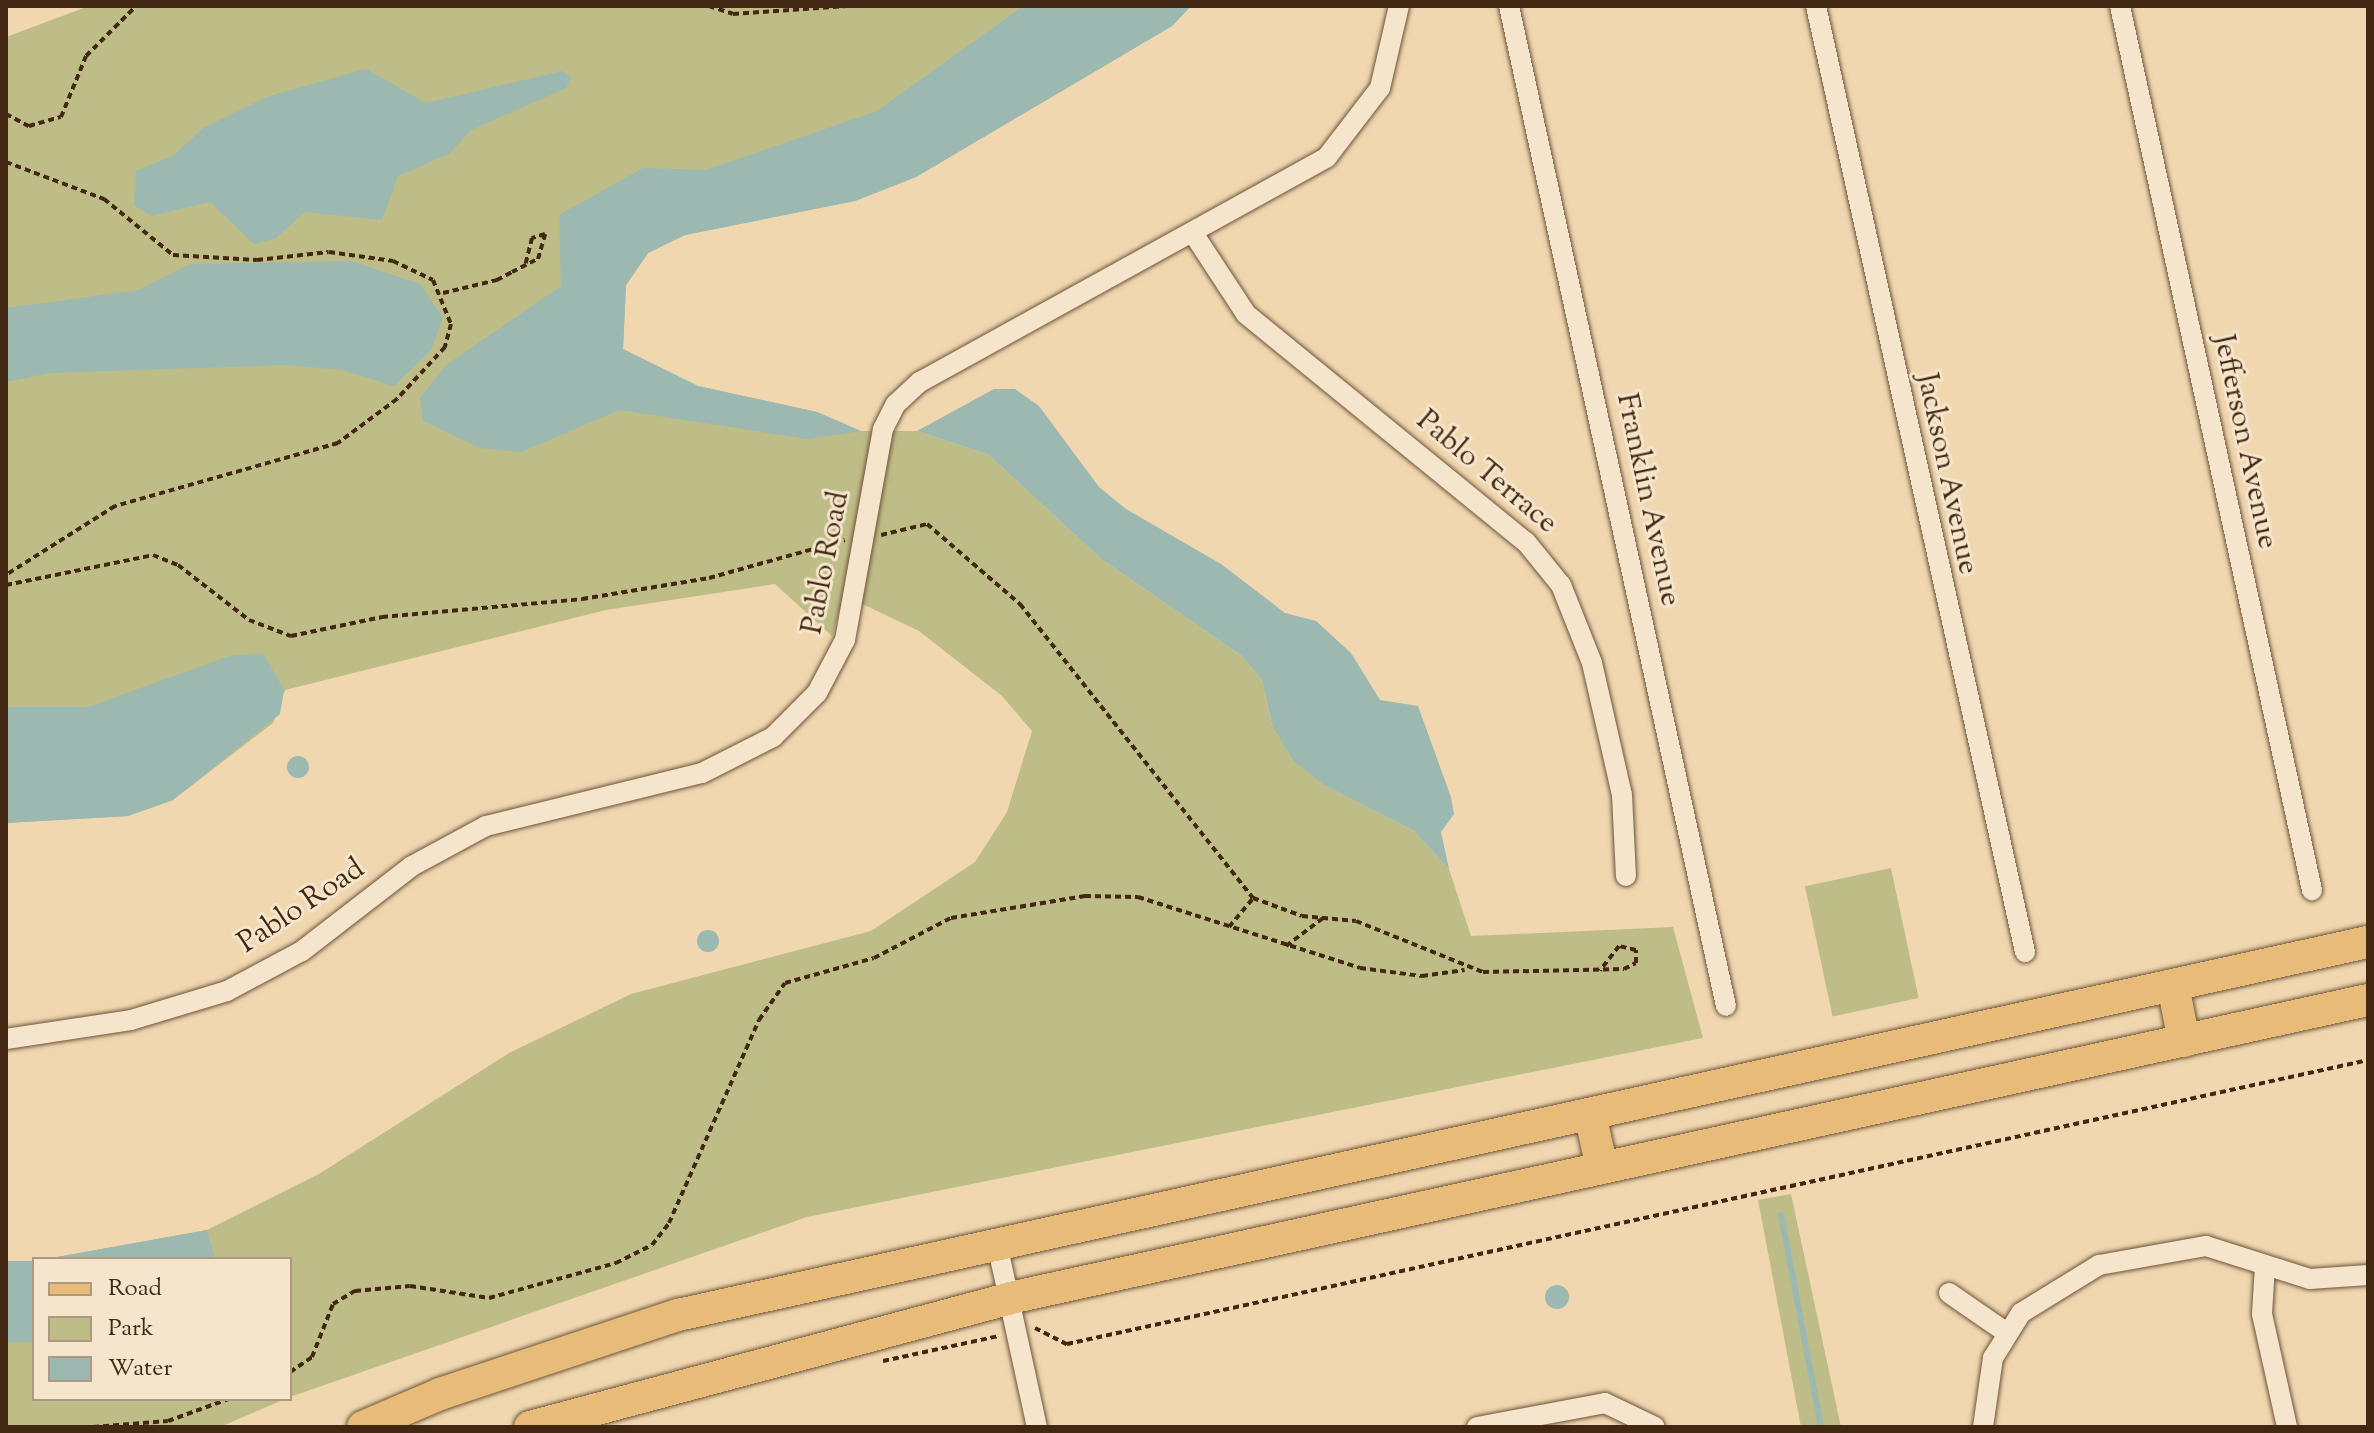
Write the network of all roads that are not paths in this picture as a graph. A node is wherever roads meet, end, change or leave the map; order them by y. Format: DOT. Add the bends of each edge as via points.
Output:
graph roads {
  1 [pos="1399,6"];
  2 [pos="1509,6"];
  3 [pos="1816,6"];
  4 [pos="2120,6"];
  5 [pos="1193,233"];
  6 [pos="1626,876"];
  7 [pos="2312,890"];
  8 [pos="2368,942"];
  9 [pos="2025,952"];
  10 [pos="2173,985"];
  11 [pos="2368,1000"];
  12 [pos="1726,1006"];
  13 [pos="6,1039"];
  14 [pos="2184,1041"];
  15 [pos="1590,1114"];
  16 [pos="1602,1168"];
  17 [pos="997,1244"];
  18 [pos="2265,1266"];
  19 [pos="2368,1275"];
  20 [pos="1949,1293"];
  21 [pos="1010,1298"];
  22 [pos="2007,1333"];
  23 [pos="363,1427"];
  24 [pos="530,1427"];
  25 [pos="1037,1427"];
  26 [pos="1477,1427"];
  27 [pos="1655,1427"];
  28 [pos="1983,1427"];
  29 [pos="2287,1427"];
  1 -- 5 [label="street, Pablo Road" via="1380,88 1347,137 1303,173"];
  2 -- 12 [label="street, Franklin Avenue"];
  3 -- 9 [label="street, Jackson Avenue"];
  4 -- 7 [label="street, Jefferson Avenue"];
  5 -- 6 [label="street, Pablo Terrace" via="1246,314 1526,542 1561,585 1592,663 1619,780"];
  5 -- 13 [label="street, Pablo Road" via="920,382 896,404 883,429 836,662 802,712 751,752 702,773 486,826 412,866 302,951 227,991 131,1020"];
  8 -- 10 [label="main road"];
  10 -- 14 [label="main road"];
  10 -- 15 [label="main road"];
  11 -- 14 [label="main road"];
  14 -- 16 [label="main road"];
  15 -- 16 [label="main road"];
  15 -- 17 [label="main road"];
  16 -- 21 [label="main road"];
  17 -- 21 [label="street"];
  17 -- 23 [label="main road" via="678,1315"];
  18 -- 19 [label="street" via="2310,1279"];
  18 -- 22 [label="street" via="2206,1246 2116,1260 2044,1293"];
  18 -- 29 [label="street" via="2262,1314"];
  20 -- 22 [label="street"];
  21 -- 24 [label="main road"];
  21 -- 25 [label="street"];
  22 -- 28 [label="street" via="1993,1358"];
  26 -- 27 [label="street" via="1605,1403"];
}
